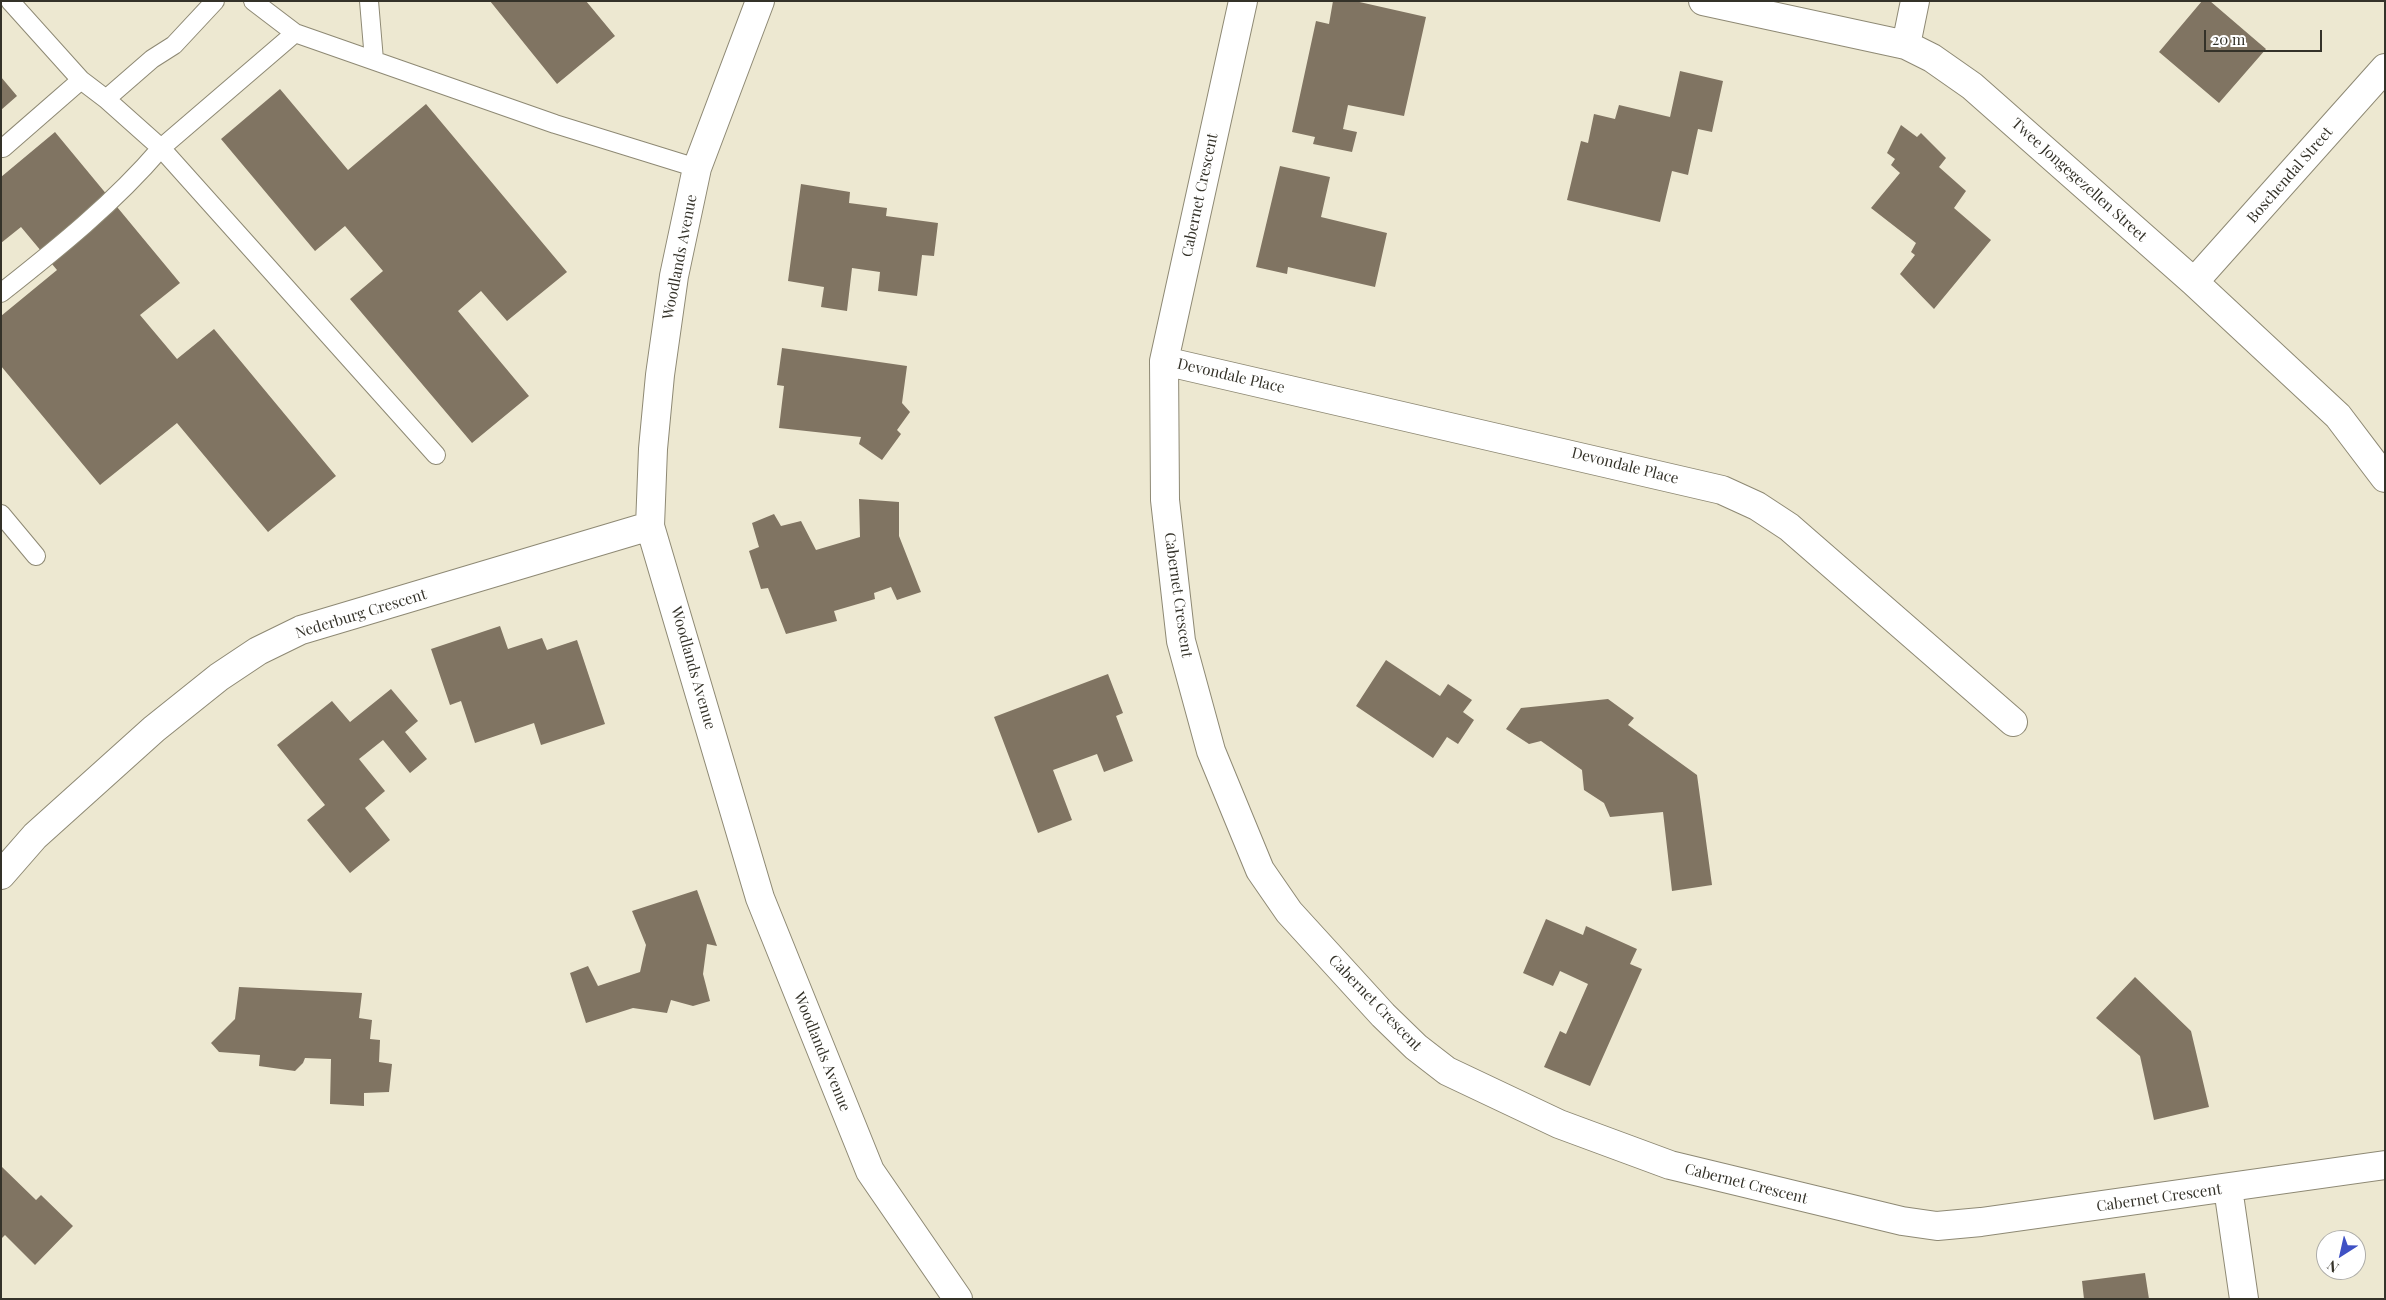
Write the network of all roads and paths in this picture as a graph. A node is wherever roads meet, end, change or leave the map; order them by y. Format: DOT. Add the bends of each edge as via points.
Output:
graph roads {
  1 [pos="10,1"];
  2 [pos="215,1"];
  3 [pos="253,1"];
  4 [pos="369,1"];
  5 [pos="760,1"];
  6 [pos="1243,1"];
  7 [pos="1703,1"];
  8 [pos="1915,1"];
  9 [pos="295,33"];
  10 [pos="1906,45"];
  11 [pos="374,60"];
  12 [pos="2385,68"];
  13 [pos="81,80"];
  14 [pos="106,99"];
  15 [pos="2,148"];
  16 [pos="161,148"];
  17 [pos="697,168"];
  18 [pos="2194,282"];
  19 [pos="1,293"];
  20 [pos="1164,361"];
  21 [pos="436,455"];
  22 [pos="2385,478"];
  23 [pos="1,514"];
  24 [pos="650,526"];
  25 [pos="36,556"];
  26 [pos="2014,722"];
  27 [pos="1,875"];
  28 [pos="2385,1165"];
  29 [pos="2228,1188"];
  30 [pos="958,1299"];
  31 [pos="2244,1299"];
  1 -- 13 [label="lane"];
  2 -- 14 [label="lane" via="174,45 152,59"];
  3 -- 9 [label="lane"];
  4 -- 11 [label="lane"];
  5 -- 17 [label="street, Woodlands Avenue"];
  6 -- 20 [label="street, Cabernet Crescent"];
  7 -- 10 [label="street, Twee Jongegezellen Street"];
  8 -- 10 [label="street"];
  9 -- 11 [label="lane"];
  9 -- 16 [label="lane"];
  10 -- 18 [label="street, Twee Jongegezellen Street" via="1932,58 1972,86"];
  11 -- 17 [label="lane" via="555,124"];
  12 -- 18 [label="street, Boschendal Street"];
  13 -- 14 [label="lane"];
  13 -- 15 [label="lane"];
  14 -- 16 [label="lane"];
  16 -- 19 [label="lane" via="116,198"];
  16 -- 21 [label="lane"];
  17 -- 24 [label="street, Woodlands Avenue" via="674,276 660,376"];
  18 -- 22 [label="street, Twee Jongegezellen Street" via="2338,416"];
  20 -- 26 [label="street, Devondale Place" via="1722,490 1789,527"];
  20 -- 29 [label="street, Cabernet Crescent" via="1165,500 1181,641 1211,751 1260,870 1288,912 1416,1047 1447,1071 1559,1124 1670,1165 1902,1221 1937,1226 1963,1224"];
  23 -- 25 [label="lane"];
  24 -- 27 [label="street, Nederburg Crescent" via="301,630 258,651 219,677 154,729 35,836"];
  24 -- 30 [label="street, Woodlands Avenue" via="760,898 870,1171"];
  28 -- 29 [label="street, Cabernet Crescent"];
  29 -- 31 [label="street"];
}
